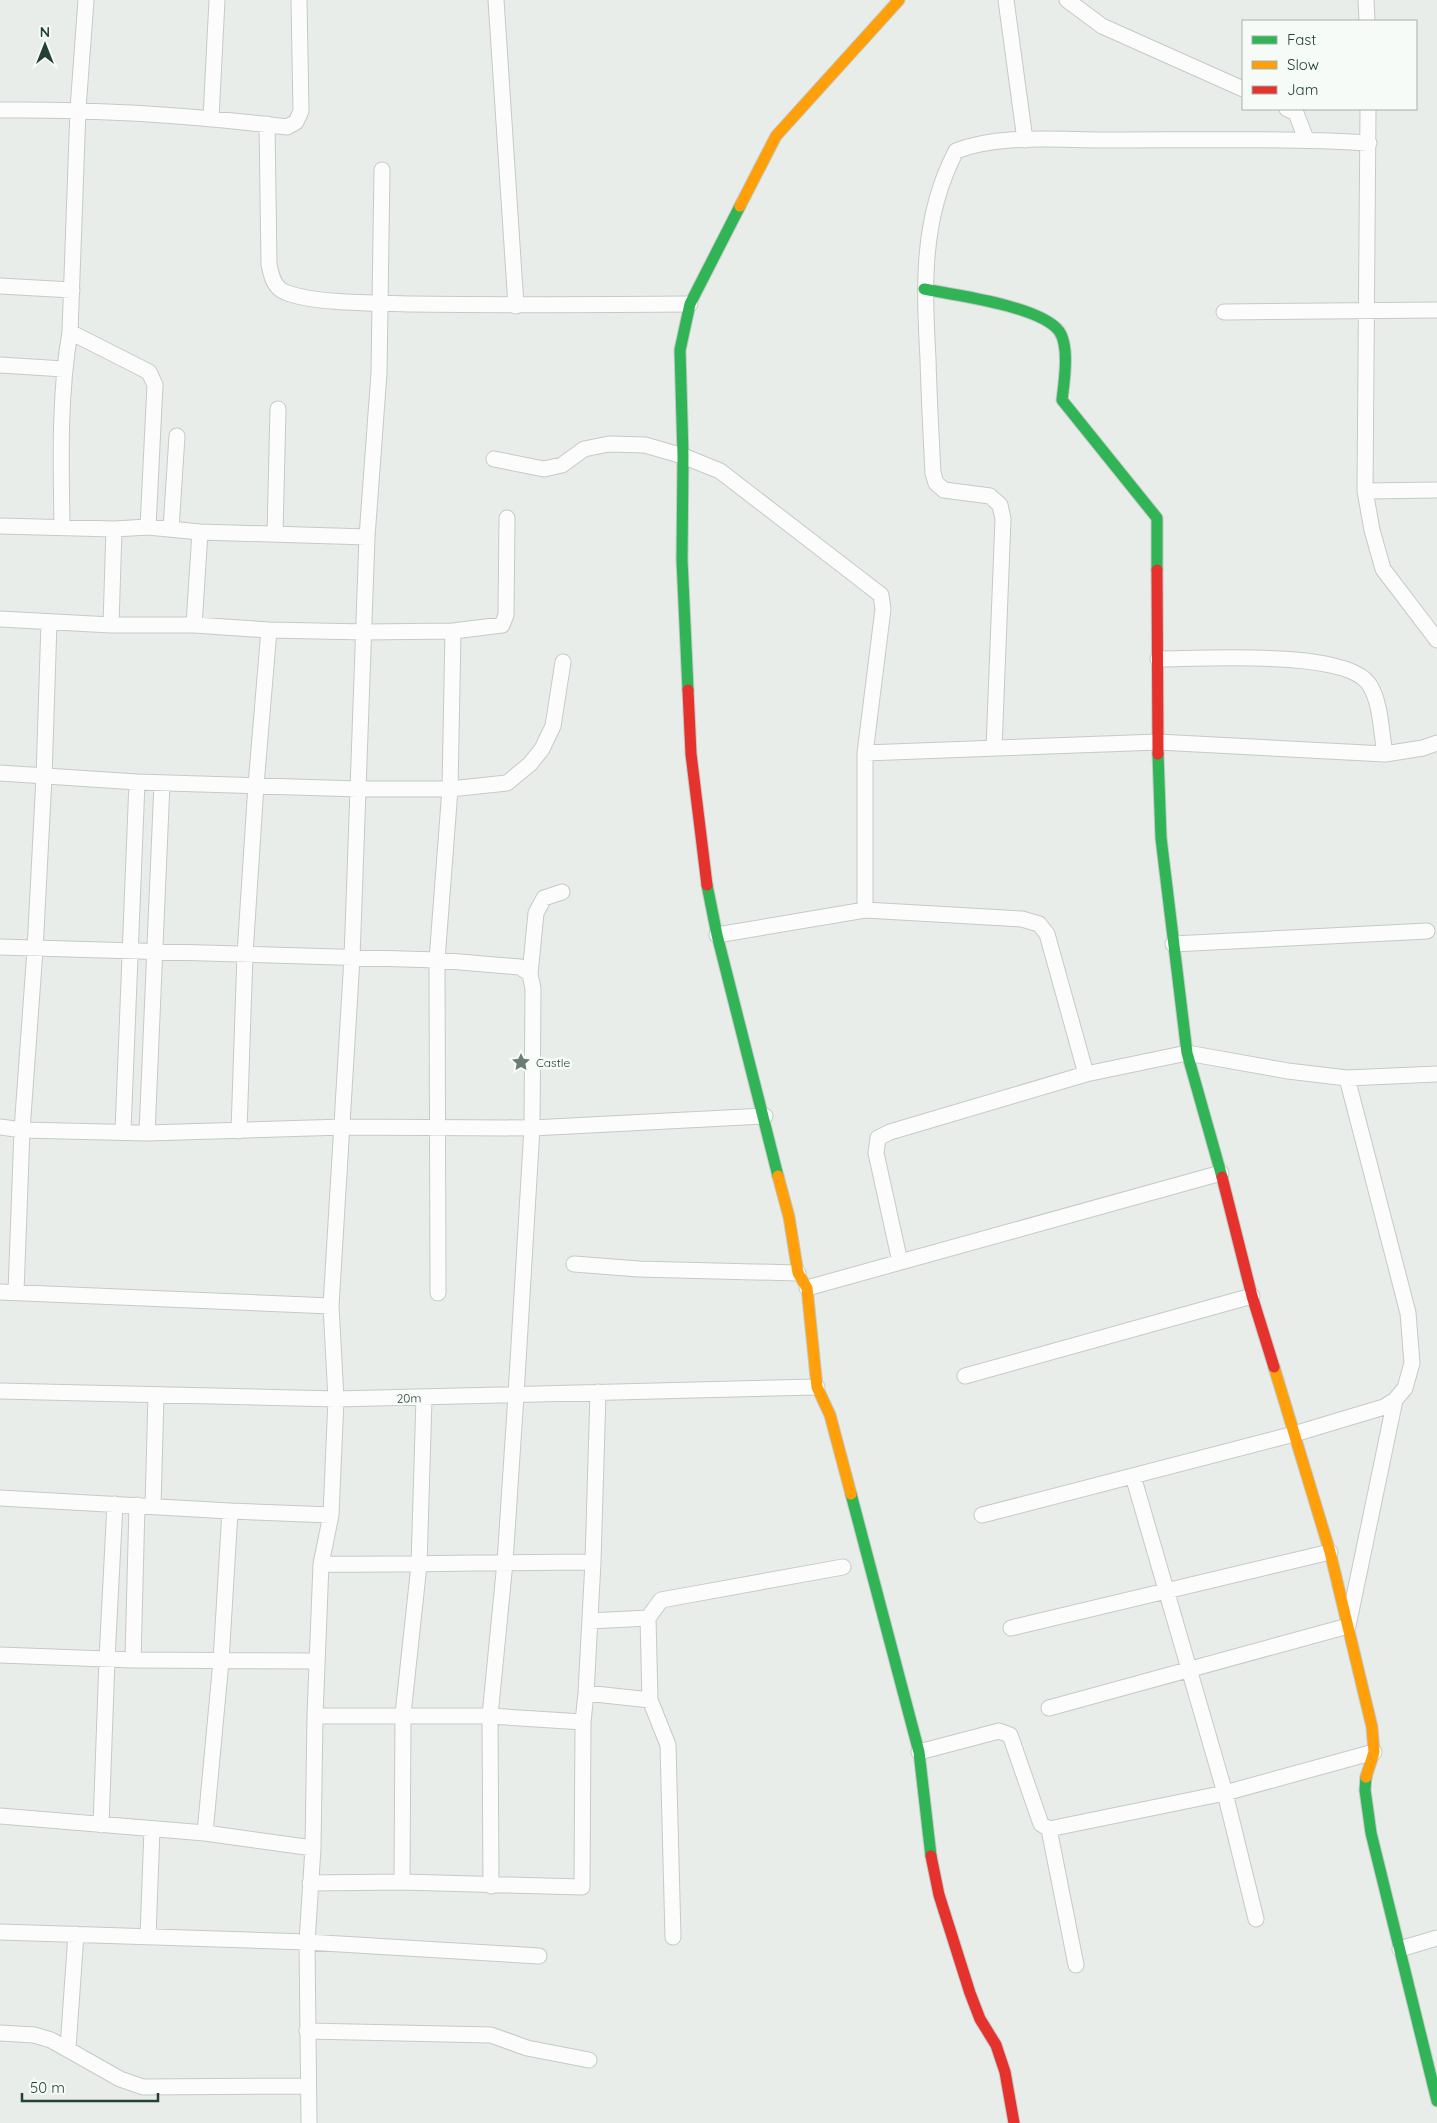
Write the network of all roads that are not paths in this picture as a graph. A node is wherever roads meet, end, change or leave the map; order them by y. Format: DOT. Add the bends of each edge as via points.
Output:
graph roads {
  1 [pos="86,0"];
  2 [pos="217,0"];
  3 [pos="299,0"];
  4 [pos="496,0"];
  5 [pos="899,0"];
  6 [pos="1006,0"];
  7 [pos="1067,0"];
  8 [pos="1366,0"];
  9 [pos="1367,20"];
  10 [pos="1242,89"];
  11 [pos="78,109"];
  12 [pos="0,110"];
  13 [pos="1289,110"];
  14 [pos="1368,110"];
  15 [pos="211,118"];
  16 [pos="267,124"];
  17 [pos="1306,139"];
  18 [pos="1025,140"];
  19 [pos="1369,143"];
  20 [pos="382,170"];
  21 [pos="0,286"];
  22 [pos="924,289"];
  23 [pos="72,290"];
  24 [pos="382,303"];
  25 [pos="690,304"];
  26 [pos="516,306"];
  27 [pos="1437,310"];
  28 [pos="1366,311"];
  29 [pos="1224,312"];
  30 [pos="70,332"];
  31 [pos="0,365"];
  32 [pos="64,369"];
  33 [pos="278,409"];
  34 [pos="177,436"];
  35 [pos="683,456"];
  36 [pos="494,459"];
  37 [pos="1437,490"];
  38 [pos="1365,491"];
  39 [pos="507,518"];
  40 [pos="0,526"];
  41 [pos="62,526"];
  42 [pos="148,528"];
  43 [pos="114,529"];
  44 [pos="170,529"];
  45 [pos="200,532"];
  46 [pos="275,534"];
  47 [pos="367,536"];
  48 [pos="0,619"];
  49 [pos="49,622"];
  50 [pos="111,625"];
  51 [pos="194,625"];
  52 [pos="269,630"];
  53 [pos="365,632"];
  54 [pos="453,632"];
  55 [pos="1436,637"];
  56 [pos="1158,659"];
  57 [pos="563,662"];
  58 [pos="1158,742"];
  59 [pos="1437,743"];
  60 [pos="994,748"];
  61 [pos="865,753"];
  62 [pos="1385,754"];
  63 [pos="0,773"];
  64 [pos="44,776"];
  65 [pos="137,782"];
  66 [pos="162,782"];
  67 [pos="256,785"];
  68 [pos="359,789"];
  69 [pos="450,789"];
  70 [pos="562,892"];
  71 [pos="865,910"];
  72 [pos="1427,932"];
  73 [pos="717,935"];
  74 [pos="1173,944"];
  75 [pos="0,947"];
  76 [pos="35,950"];
  77 [pos="131,951"];
  78 [pos="155,952"];
  79 [pos="244,954"];
  80 [pos="352,958"];
  81 [pos="437,960"];
  82 [pos="530,974"];
  83 [pos="1186,1053"];
  84 [pos="1086,1074"];
  85 [pos="1437,1074"];
  86 [pos="1347,1078"];
  87 [pos="764,1116"];
  88 [pos="343,1126"];
  89 [pos="436,1126"];
  90 [pos="0,1127"];
  91 [pos="532,1128"];
  92 [pos="22,1130"];
  93 [pos="124,1131"];
  94 [pos="238,1131"];
  95 [pos="148,1132"];
  96 [pos="1221,1173"];
  97 [pos="900,1262"];
  98 [pos="574,1264"];
  99 [pos="798,1273"];
  100 [pos="807,1288"];
  101 [pos="0,1292"];
  102 [pos="16,1292"];
  103 [pos="438,1293"];
  104 [pos="1252,1296"];
  105 [pos="332,1306"];
  106 [pos="965,1376"];
  107 [pos="817,1387"];
  108 [pos="0,1391"];
  109 [pos="598,1392"];
  110 [pos="516,1394"];
  111 [pos="156,1395"];
  112 [pos="424,1398"];
  113 [pos="336,1399"];
  114 [pos="1395,1400"];
  115 [pos="1294,1434"];
  116 [pos="1134,1476"];
  117 [pos="0,1498"];
  118 [pos="115,1504"];
  119 [pos="137,1505"];
  120 [pos="153,1506"];
  121 [pos="230,1511"];
  122 [pos="331,1514"];
  123 [pos="982,1515"];
  124 [pos="1330,1552"];
  125 [pos="505,1562"];
  126 [pos="592,1562"];
  127 [pos="321,1564"];
  128 [pos="419,1565"];
  129 [pos="843,1567"];
  130 [pos="1166,1590"];
  131 [pos="648,1618"];
  132 [pos="590,1621"];
  133 [pos="1348,1626"];
  134 [pos="1011,1628"];
  135 [pos="0,1655"];
  136 [pos="107,1659"];
  137 [pos="133,1660"];
  138 [pos="221,1661"];
  139 [pos="317,1661"];
  140 [pos="1189,1670"];
  141 [pos="586,1693"];
  142 [pos="650,1700"];
  143 [pos="1049,1708"];
  144 [pos="403,1714"];
  145 [pos="315,1716"];
  146 [pos="490,1716"];
  147 [pos="583,1722"];
  148 [pos="919,1752"];
  149 [pos="1374,1752"];
  150 [pos="1225,1793"];
  151 [pos="0,1816"];
  152 [pos="101,1825"];
  153 [pos="152,1829"];
  154 [pos="1049,1829"];
  155 [pos="205,1834"];
  156 [pos="314,1848"];
  157 [pos="402,1882"];
  158 [pos="310,1883"];
  159 [pos="491,1886"];
  160 [pos="1256,1919"];
  161 [pos="0,1932"];
  162 [pos="76,1934"];
  163 [pos="148,1937"];
  164 [pos="673,1938"];
  165 [pos="1437,1938"];
  166 [pos="307,1942"];
  167 [pos="1400,1949"];
  168 [pos="539,1956"];
  169 [pos="1076,1965"];
  170 [pos="308,2031"];
  171 [pos="0,2033"];
  172 [pos="68,2048"];
  173 [pos="589,2060"];
  174 [pos="308,2086"];
  175 [pos="1437,2101"];
  176 [pos="308,2123"];
  177 [pos="1014,2123"];
  1 -- 11 [label="street"];
  2 -- 15 [label="street"];
  3 -- 16 [label="street" via="301,111 296,122 287,127"];
  4 -- 26 [label="street"];
  5 -- 25 [label="street" via="776,136"];
  6 -- 18 [label="street"];
  7 -- 10 [label="street" via="1102,26"];
  8 -- 9 [label="street"];
  11 -- 12 [label="street"];
  11 -- 15 [label="street"];
  11 -- 23 [label="street"];
  13 -- 17 [label="street" via="1296,113"];
  14 -- 19 [label="street"];
  15 -- 16 [label="street"];
  16 -- 24 [label="street" via="268,264 272,279 284,292 312,299"];
  17 -- 18 [label="street"];
  17 -- 19 [label="street"];
  18 -- 22 [label="street" via="974,143 956,151 934,206"];
  19 -- 28 [label="street"];
  20 -- 24 [label="street"];
  21 -- 23 [label="street"];
  22 -- 56 [label="street" via="1021,310 1045,320 1060,332 1064,350 1062,400 1158,518"];
  22 -- 60 [label="street" via="936,483 944,490 990,496 1000,505 1003,519"];
  23 -- 30 [label="street"];
  24 -- 26 [label="street"];
  24 -- 47 [label="street"];
  25 -- 26 [label="street"];
  25 -- 35 [label="street" via="680,350"];
  27 -- 28 [label="street"];
  28 -- 29 [label="street"];
  28 -- 38 [label="street"];
  30 -- 32 [label="street"];
  30 -- 42 [label="street" via="149,372 155,385"];
  31 -- 32 [label="street"];
  32 -- 41 [label="street" via="60,449"];
  33 -- 46 [label="street"];
  34 -- 44 [label="street"];
  35 -- 36 [label="street" via="645,445 609,444 584,449 562,465 544,469"];
  35 -- 61 [label="street" via="720,471 882,595 883,610"];
  35 -- 73 [label="street" via="682,560 691,754 705,874"];
  37 -- 38 [label="street"];
  38 -- 55 [label="street" via="1383,569"];
  39 -- 54 [label="street" via="506,615 502,625"];
  40 -- 41 [label="street"];
  41 -- 43 [label="street"];
  42 -- 43 [label="street"];
  42 -- 44 [label="street"];
  43 -- 50 [label="street"];
  44 -- 45 [label="street"];
  45 -- 46 [label="street"];
  45 -- 51 [label="street"];
  46 -- 47 [label="street"];
  47 -- 53 [label="street"];
  48 -- 49 [label="street"];
  49 -- 50 [label="street"];
  49 -- 64 [label="street"];
  50 -- 51 [label="street"];
  51 -- 52 [label="street"];
  52 -- 53 [label="street"];
  52 -- 67 [label="street"];
  53 -- 54 [label="street"];
  53 -- 68 [label="street"];
  54 -- 69 [label="street"];
  56 -- 58 [label="street"];
  56 -- 62 [label="street" via="1295,659 1336,666 1359,674 1368,683 1376,700"];
  57 -- 69 [label="street" via="553,726 530,764 507,783"];
  58 -- 60 [label="street"];
  58 -- 62 [label="street"];
  58 -- 74 [label="street" via="1161,838"];
  59 -- 62 [label="street"];
  60 -- 61 [label="street"];
  61 -- 71 [label="street"];
  63 -- 64 [label="street"];
  64 -- 65 [label="street"];
  64 -- 76 [label="street"];
  65 -- 66 [label="street"];
  65 -- 77 [label="street"];
  66 -- 67 [label="street"];
  66 -- 78 [label="street"];
  67 -- 68 [label="street"];
  67 -- 79 [label="street"];
  68 -- 69 [label="street"];
  68 -- 80 [label="street"];
  69 -- 81 [label="street"];
  70 -- 82 [label="street" via="544,898 536,913"];
  71 -- 73 [label="street"];
  71 -- 84 [label="street" via="1022,919 1039,924 1047,934"];
  72 -- 74 [label="street"];
  73 -- 87 [label="street"];
  74 -- 83 [label="street"];
  75 -- 76 [label="street"];
  76 -- 77 [label="street"];
  76 -- 92 [label="street"];
  77 -- 78 [label="street"];
  77 -- 93 [label="street"];
  78 -- 79 [label="street"];
  78 -- 95 [label="street"];
  79 -- 80 [label="street"];
  79 -- 94 [label="street"];
  80 -- 81 [label="street"];
  80 -- 88 [label="street"];
  81 -- 82 [label="street" via="520,967"];
  81 -- 89 [label="street"];
  82 -- 91 [label="street" via="534,989"];
  83 -- 84 [label="street"];
  83 -- 86 [label="street"];
  83 -- 96 [label="street"];
  84 -- 97 [label="street" via="878,1138 876,1153"];
  85 -- 86 [label="street"];
  86 -- 114 [label="street" via="1408,1313 1412,1363 1405,1388"];
  87 -- 91 [label="street"];
  87 -- 99 [label="street" via="789,1217"];
  88 -- 89 [label="street"];
  88 -- 94 [label="street"];
  88 -- 105 [label="street"];
  89 -- 91 [label="street"];
  89 -- 103 [label="street"];
  90 -- 92 [label="street"];
  91 -- 110 [label="street"];
  92 -- 93 [label="street"];
  92 -- 102 [label="street"];
  93 -- 95 [label="street"];
  94 -- 95 [label="street"];
  96 -- 97 [label="street"];
  96 -- 104 [label="street"];
  97 -- 100 [label="street"];
  98 -- 99 [label="street"];
  99 -- 100 [label="street"];
  100 -- 107 [label="street"];
  101 -- 102 [label="street"];
  102 -- 105 [label="street"];
  104 -- 106 [label="street"];
  104 -- 115 [label="street"];
  105 -- 113 [label="street"];
  107 -- 109 [label="street, 20m"];
  107 -- 148 [label="street" via="830,1415"];
  108 -- 111 [label="street, 20m"];
  109 -- 110 [label="street, 20m"];
  109 -- 126 [label="street"];
  110 -- 112 [label="street, 20m"];
  110 -- 125 [label="street"];
  111 -- 113 [label="street, 20m"];
  111 -- 120 [label="street"];
  112 -- 113 [label="street, 20m"];
  112 -- 128 [label="street"];
  113 -- 122 [label="street"];
  114 -- 115 [label="street" via="1384,1408"];
  114 -- 133 [label="street"];
  115 -- 116 [label="street"];
  115 -- 124 [label="street"];
  116 -- 123 [label="street"];
  116 -- 130 [label="street"];
  117 -- 118 [label="street"];
  118 -- 119 [label="street"];
  118 -- 136 [label="street"];
  119 -- 120 [label="street"];
  119 -- 137 [label="street"];
  120 -- 121 [label="street"];
  121 -- 122 [label="street"];
  121 -- 138 [label="street"];
  122 -- 127 [label="street"];
  124 -- 130 [label="street"];
  124 -- 133 [label="street"];
  125 -- 126 [label="street"];
  125 -- 128 [label="street"];
  125 -- 146 [label="street"];
  126 -- 132 [label="street"];
  127 -- 128 [label="street"];
  127 -- 139 [label="street"];
  128 -- 144 [label="street"];
  129 -- 131 [label="street" via="660,1600"];
  130 -- 134 [label="street"];
  130 -- 140 [label="street"];
  131 -- 132 [label="street"];
  131 -- 142 [label="street"];
  132 -- 141 [label="street"];
  133 -- 140 [label="street"];
  133 -- 149 [label="street" via="1372,1727"];
  135 -- 136 [label="street"];
  136 -- 137 [label="street"];
  136 -- 152 [label="street"];
  137 -- 138 [label="street"];
  138 -- 139 [label="street"];
  138 -- 155 [label="street"];
  139 -- 145 [label="street"];
  140 -- 143 [label="street"];
  140 -- 150 [label="street"];
  141 -- 142 [label="street"];
  141 -- 147 [label="street"];
  142 -- 164 [label="street" via="668,1745"];
  144 -- 145 [label="street"];
  144 -- 146 [label="street"];
  144 -- 157 [label="street"];
  145 -- 156 [label="street"];
  146 -- 147 [label="street"];
  146 -- 159 [label="street"];
  147 -- 159 [label="street" via="582,1888"];
  148 -- 154 [label="street" via="999,1731 1010,1735 1041,1824"];
  148 -- 177 [label="street" via="928,1843 939,1895 970,1993 980,2019 996,2044 1005,2072"];
  149 -- 150 [label="street"];
  149 -- 167 [label="street" via="1365,1790 1371,1833"];
  150 -- 154 [label="street"];
  150 -- 160 [label="street"];
  151 -- 152 [label="street"];
  152 -- 153 [label="street"];
  153 -- 155 [label="street"];
  153 -- 163 [label="street"];
  154 -- 169 [label="street"];
  155 -- 156 [label="street"];
  156 -- 158 [label="street"];
  157 -- 158 [label="street"];
  157 -- 159 [label="street"];
  158 -- 166 [label="street"];
  161 -- 162 [label="street"];
  162 -- 163 [label="street"];
  162 -- 172 [label="street"];
  163 -- 166 [label="street"];
  165 -- 167 [label="street"];
  166 -- 168 [label="street"];
  166 -- 170 [label="street"];
  167 -- 175 [label="street"];
  170 -- 173 [label="street" via="491,2035 528,2048"];
  170 -- 174 [label="street"];
  171 -- 172 [label="street" via="34,2035"];
  172 -- 174 [label="street" via="120,2080 143,2087"];
  174 -- 176 [label="street"];
}
